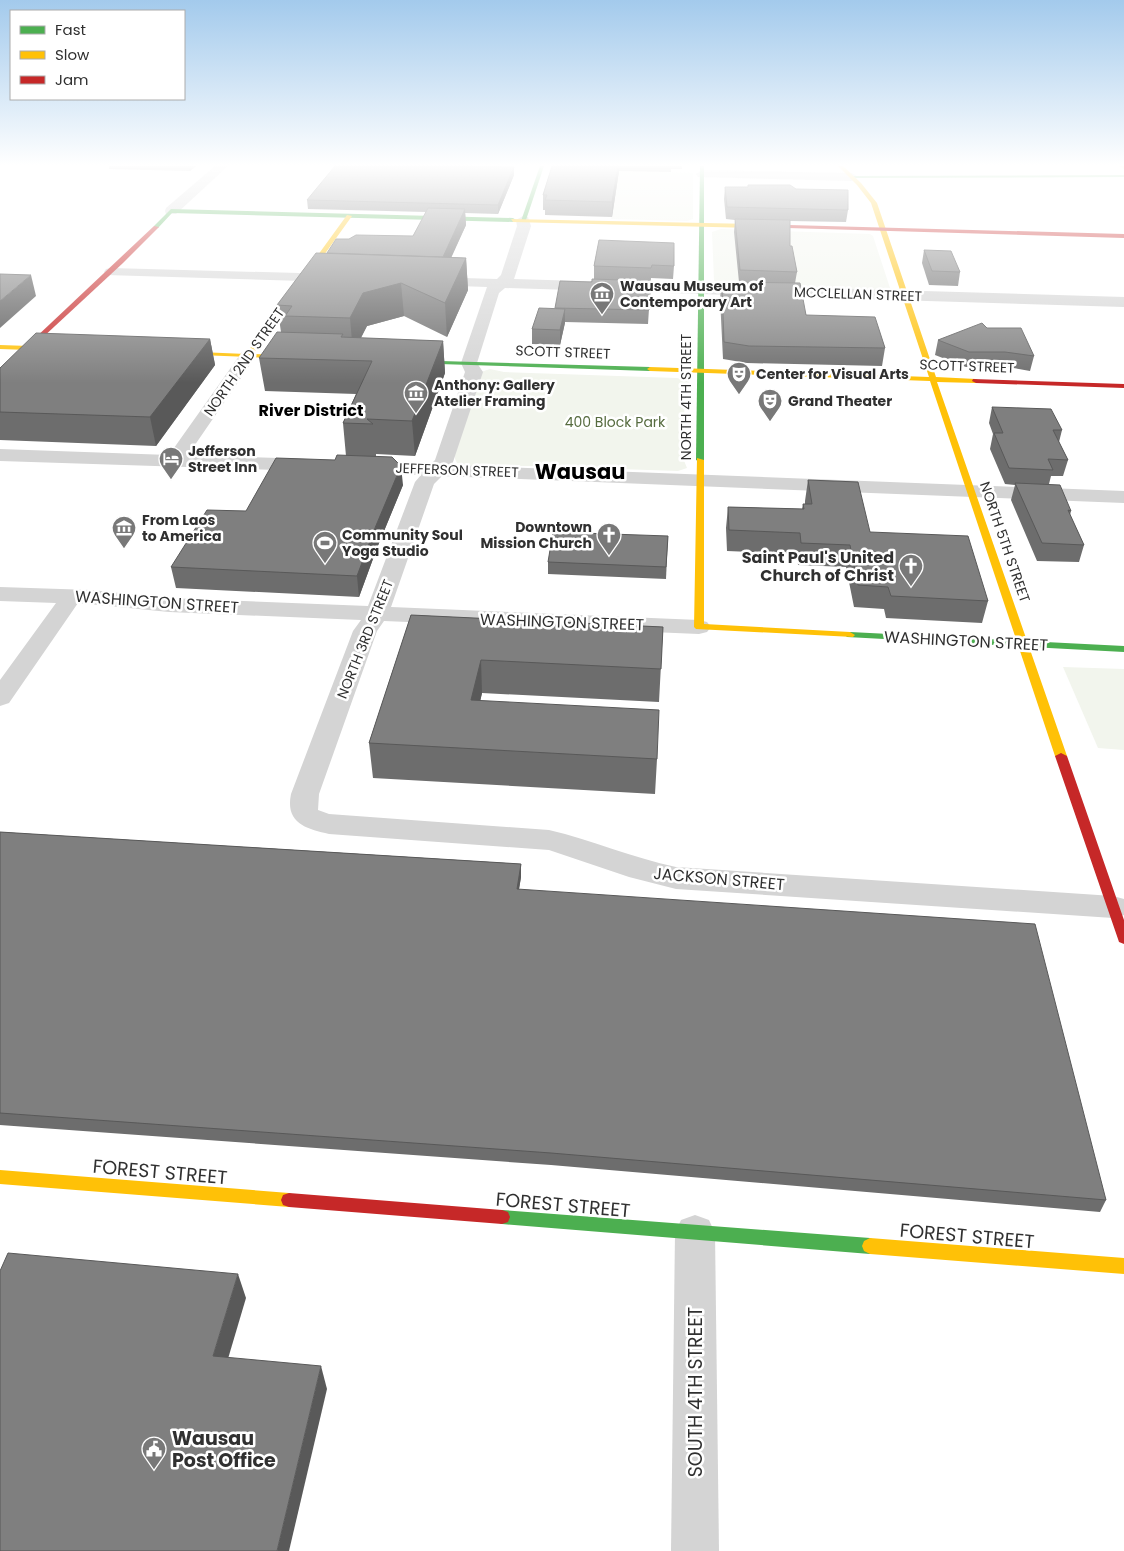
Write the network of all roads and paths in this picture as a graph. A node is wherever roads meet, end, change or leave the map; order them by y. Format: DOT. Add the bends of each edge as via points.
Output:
graph roads {
  1 [pos="144,238"];
  2 [pos="334,238"];
  3 [pos="520,238"];
  4 [pos="701,238"];
  5 [pos="886,238"];
  6 [pos="111,272"];
  7 [pos="304,278"];
  8 [pos="349,279"];
  9 [pos="411,280"];
  10 [pos="502,283"];
  11 [pos="702,289"];
  12 [pos="905,295"];
  13 [pos="1124,302"];
  14 [pos="0,347"];
  15 [pos="29,348"];
  16 [pos="68,350"];
  17 [pos="163,353"];
  18 [pos="248,356"];
  19 [pos="307,358"];
  20 [pos="396,361"];
  21 [pos="469,363"];
  22 [pos="700,371"];
  23 [pos="0,375"];
  24 [pos="933,380"];
  25 [pos="1124,386"];
  26 [pos="0,455"];
  27 [pos="174,461"];
  28 [pos="439,470"];
  29 [pos="700,480"];
  30 [pos="972,491"];
  31 [pos="1124,497"];
  32 [pos="0,594"];
  33 [pos="72,596"];
  34 [pos="377,614"];
  35 [pos="699,627"];
  36 [pos="1024,644"];
  37 [pos="1124,650"];
  38 [pos="0,698"];
  39 [pos="304,812"];
  40 [pos="1113,907"];
  41 [pos="1124,939"];
  42 [pos="0,1178"];
  43 [pos="695,1232"];
  44 [pos="1124,1266"];
  45 [pos="695,1551"];
  1 -- 6 [label="street"];
  2 -- 7 [label="street, NORTH 2ND STREET"];
  3 -- 10 [label="street, NORTH 3RD STREET" via="509,273"];
  4 -- 11 [label="street, NORTH 4TH STREET"];
  5 -- 12 [label="street, NORTH 5TH STREET"];
  6 -- 7 [label="street"];
  6 -- 15 [label="street"];
  7 -- 8 [label="street"];
  7 -- 18 [label="street, NORTH 2ND STREET"];
  9 -- 10 [label="street, MCCLELLAN STREET"];
  10 -- 11 [label="street, MCCLELLAN STREET"];
  10 -- 21 [label="street, NORTH 3RD STREET" via="492,291"];
  11 -- 12 [label="street, MCCLELLAN STREET"];
  11 -- 22 [label="street, NORTH 4TH STREET"];
  12 -- 13 [label="street, MCCLELLAN STREET"];
  12 -- 24 [label="street, NORTH 5TH STREET"];
  14 -- 15 [label="street"];
  15 -- 16 [label="street"];
  15 -- 23 [label="street"];
  17 -- 18 [label="street"];
  18 -- 19 [label="street"];
  18 -- 27 [label="street, NORTH 2ND STREET"];
  20 -- 21 [label="street, SCOTT STREET"];
  21 -- 22 [label="street, SCOTT STREET"];
  21 -- 28 [label="street, NORTH 3RD STREET" via="474,372"];
  22 -- 24 [label="street, SCOTT STREET"];
  22 -- 29 [label="street, NORTH 4TH STREET"];
  24 -- 25 [label="street, SCOTT STREET"];
  24 -- 30 [label="street, NORTH 5TH STREET"];
  26 -- 27 [label="street, JEFFERSON STREET"];
  27 -- 28 [label="street, JEFFERSON STREET"];
  28 -- 29 [label="street, JEFFERSON STREET"];
  28 -- 34 [label="street, NORTH 3RD STREET" via="425,482"];
  29 -- 30 [label="street, JEFFERSON STREET"];
  29 -- 35 [label="street, NORTH 4TH STREET"];
  30 -- 31 [label="street, JEFFERSON STREET"];
  30 -- 36 [label="street, NORTH 5TH STREET"];
  32 -- 33 [label="street, WASHINGTON STREET"];
  33 -- 34 [label="street, WASHINGTON STREET" via="169,605"];
  33 -- 38 [label="street"];
  34 -- 35 [label="street, WASHINGTON STREET"];
  34 -- 39 [label="street, NORTH 3RD STREET" via="365,631 305,794"];
  35 -- 36 [label="street, WASHINGTON STREET"];
  36 -- 37 [label="street, WASHINGTON STREET"];
  36 -- 40 [label="street, NORTH 5TH STREET"];
  39 -- 40 [label="street, JACKSON STREET" via="313,820 329,824 549,840 640,870 676,878"];
  40 -- 41 [label="street, NORTH 5TH STREET"];
  42 -- 43 [label="street, FOREST STREET"];
  43 -- 44 [label="street, FOREST STREET"];
  43 -- 45 [label="street, SOUTH 4TH STREET"];
}
